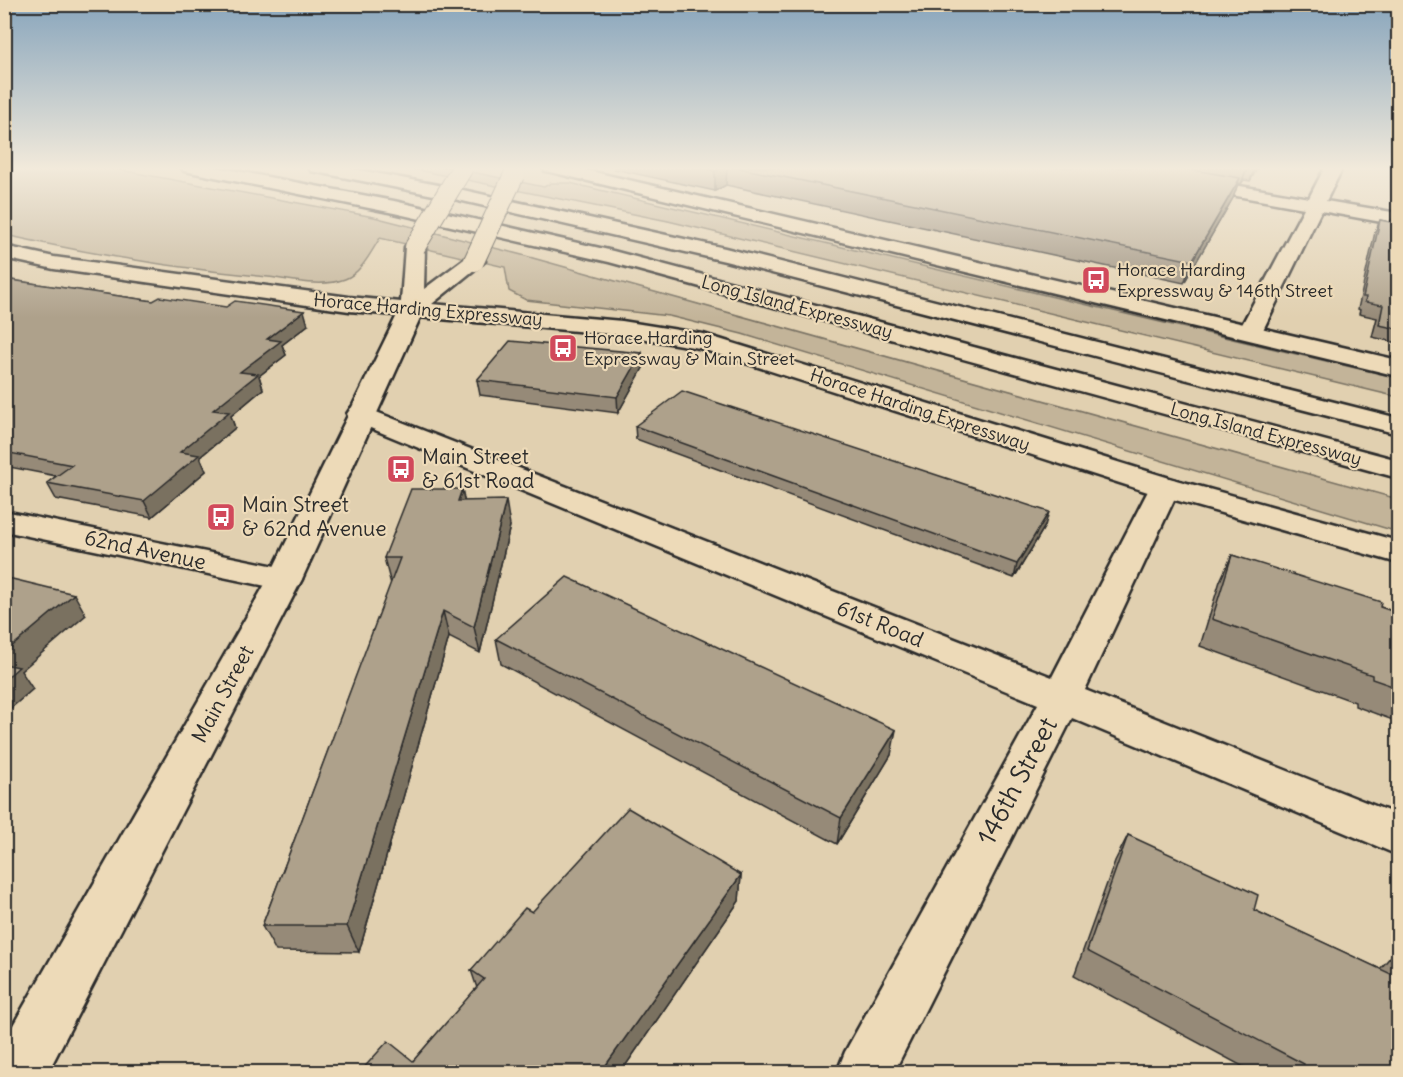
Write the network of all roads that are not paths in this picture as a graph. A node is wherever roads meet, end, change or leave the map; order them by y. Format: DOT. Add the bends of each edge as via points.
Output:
graph roads {
  1 [pos="432,217"];
  2 [pos="438,217"];
  3 [pos="493,217"];
  4 [pos="563,217"];
  5 [pos="764,217"];
  6 [pos="1307,217"];
  7 [pos="4,252"];
  8 [pos="4,257"];
  9 [pos="54,264"];
  10 [pos="412,309"];
  11 [pos="1250,332"];
  12 [pos="1398,368"];
  13 [pos="360,414"];
  14 [pos="1398,426"];
  15 [pos="1398,470"];
  16 [pos="1165,488"];
  17 [pos="4,521"];
  18 [pos="1398,552"];
  19 [pos="285,579"];
  20 [pos="1062,697"];
  21 [pos="1398,835"];
  22 [pos="18,1072"];
  23 [pos="865,1072"];
  1 -- 10 [label="main road, Main Street, bridge" via="414,247"];
  2 -- 15 [label="main road, Long Island Expressway" via="602,255"];
  3 -- 10 [label="main road, Main Street, bridge" via="474,261"];
  4 -- 14 [label="main road, Long Island Expressway"];
  5 -- 11 [label="main road"];
  6 -- 11 [label="main road"];
  7 -- 9 [label="main road, Horace Harding Expressway"];
  8 -- 9 [label="main road"];
  9 -- 10 [label="main road, Horace Harding Expressway"];
  10 -- 13 [label="main road, Main Street"];
  10 -- 16 [label="main road, Horace Harding Expressway" via="622,328 703,341"];
  11 -- 12 [label="main road"];
  13 -- 19 [label="main road, Main Street"];
  13 -- 20 [label="main road, 61st Road"];
  16 -- 18 [label="main road, Horace Harding Expressway"];
  16 -- 20 [label="main road, 146th Street"];
  17 -- 19 [label="main road, 62nd Avenue"];
  19 -- 22 [label="main road, Main Street"];
  20 -- 21 [label="main road, 61st Road"];
  20 -- 23 [label="main road, 146th Street"];
}
